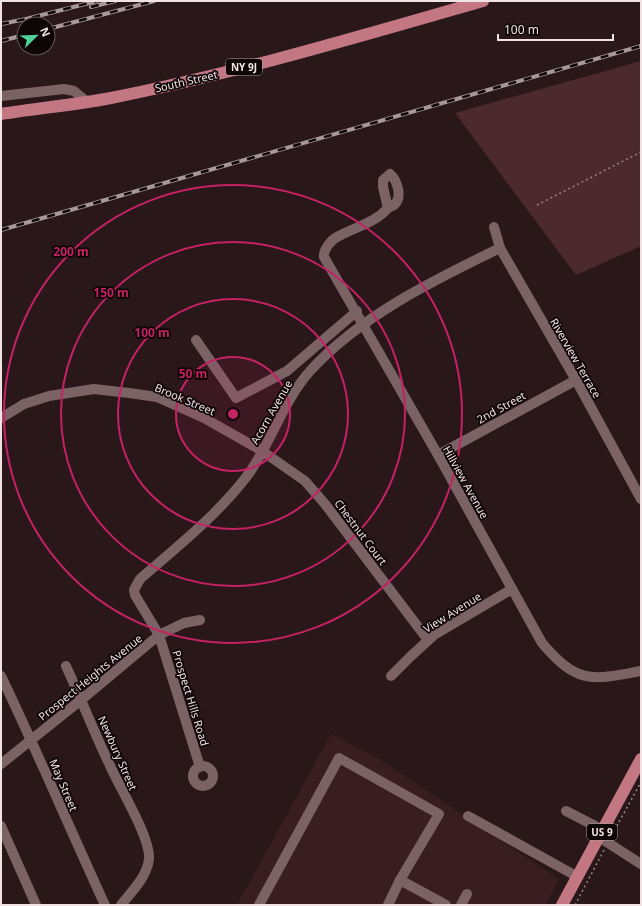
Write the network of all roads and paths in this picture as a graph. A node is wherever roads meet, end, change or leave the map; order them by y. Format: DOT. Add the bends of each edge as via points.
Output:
graph roads {
  1 [pos="483,1"];
  2 [pos="1,96"];
  3 [pos="86,101"];
  4 [pos="1,114"];
  5 [pos="641,152"];
  6 [pos="537,205"];
  7 [pos="388,208"];
  8 [pos="494,227"];
  9 [pos="500,248"];
  10 [pos="356,311"];
  11 [pos="363,324"];
  12 [pos="196,340"];
  13 [pos="576,380"];
  14 [pos="1,418"];
  15 [pos="262,451"];
  16 [pos="438,455"];
  17 [pos="641,499"];
  18 [pos="512,589"];
  19 [pos="200,620"];
  20 [pos="159,635"];
  21 [pos="428,640"];
  22 [pos="66,666"];
  23 [pos="641,671"];
  24 [pos="1,676"];
  25 [pos="391,676"];
  26 [pos="81,700"];
  27 [pos="32,740"];
  28 [pos="641,759"];
  29 [pos="1,764"];
  30 [pos="200,767"];
  31 [pos="566,811"];
  32 [pos="468,816"];
  33 [pos="1,826"];
  34 [pos="601,833"];
  35 [pos="641,864"];
  36 [pos="578,877"];
  37 [pos="400,880"];
  38 [pos="467,894"];
  39 [pos="36,905"];
  40 [pos="105,905"];
  41 [pos="121,905"];
  42 [pos="259,905"];
  43 [pos="388,905"];
  44 [pos="446,905"];
  45 [pos="461,905"];
  46 [pos="562,905"];
  1 -- 3 [label="main road, South Street / NY 9J" via="217,74 111,98"];
  2 -- 3 [label="street" via="64,89 74,91"];
  3 -- 4 [label="main road, South Street / NY 9J"];
  5 -- 6 [label="path"];
  7 -- 10 [label="street, Hillview Avenue" via="383,214 362,226 335,237 324,251"];
  8 -- 9 [label="street, Riverview Terrace"];
  9 -- 11 [label="street, Acorn Avenue" via="432,282"];
  9 -- 13 [label="street, Riverview Terrace"];
  10 -- 11 [label="street, Hillview Avenue"];
  10 -- 12 [label="street" via="287,371 236,398"];
  11 -- 15 [label="street, Acorn Avenue" via="310,371 294,392"];
  11 -- 16 [label="street, Hillview Avenue"];
  13 -- 16 [label="street, 2nd Street"];
  13 -- 17 [label="street, Riverview Terrace"];
  14 -- 15 [label="street, Brook Street" via="24,404 49,396 94,389 129,393 157,397 204,418"];
  15 -- 20 [label="street, Acorn Avenue" via="235,491 140,579 134,590 137,600"];
  15 -- 21 [label="street, Chestnut Court" via="305,481"];
  16 -- 18 [label="street, Hillview Avenue"];
  18 -- 21 [label="street, View Avenue"];
  18 -- 23 [label="street, Hillview Avenue" via="542,643 571,671 593,678"];
  19 -- 20 [label="street, Prospect Heights Avenue" via="184,623"];
  20 -- 26 [label="street, Prospect Heights Avenue"];
  20 -- 30 [label="street, Prospect Hills Road"];
  21 -- 25 [label="street, View Avenue"];
  22 -- 26 [label="street, Newbury Street"];
  24 -- 27 [label="street, May Street"];
  26 -- 27 [label="street, Prospect Heights Avenue"];
  26 -- 41 [label="street, Newbury Street" via="149,850 146,871"];
  27 -- 29 [label="street, Prospect Heights Avenue"];
  27 -- 40 [label="street, May Street"];
  28 -- 34 [label="main road, US 9"];
  31 -- 34 [label="street"];
  32 -- 36 [label="street"];
  33 -- 39 [label="street"];
  34 -- 35 [label="street"];
  34 -- 36 [label="main road, US 9"];
  36 -- 46 [label="main road, US 9"];
  37 -- 42 [label="street" via="438,814 339,758"];
  37 -- 43 [label="street"];
  37 -- 44 [label="street"];
  38 -- 45 [label="street"];
}
